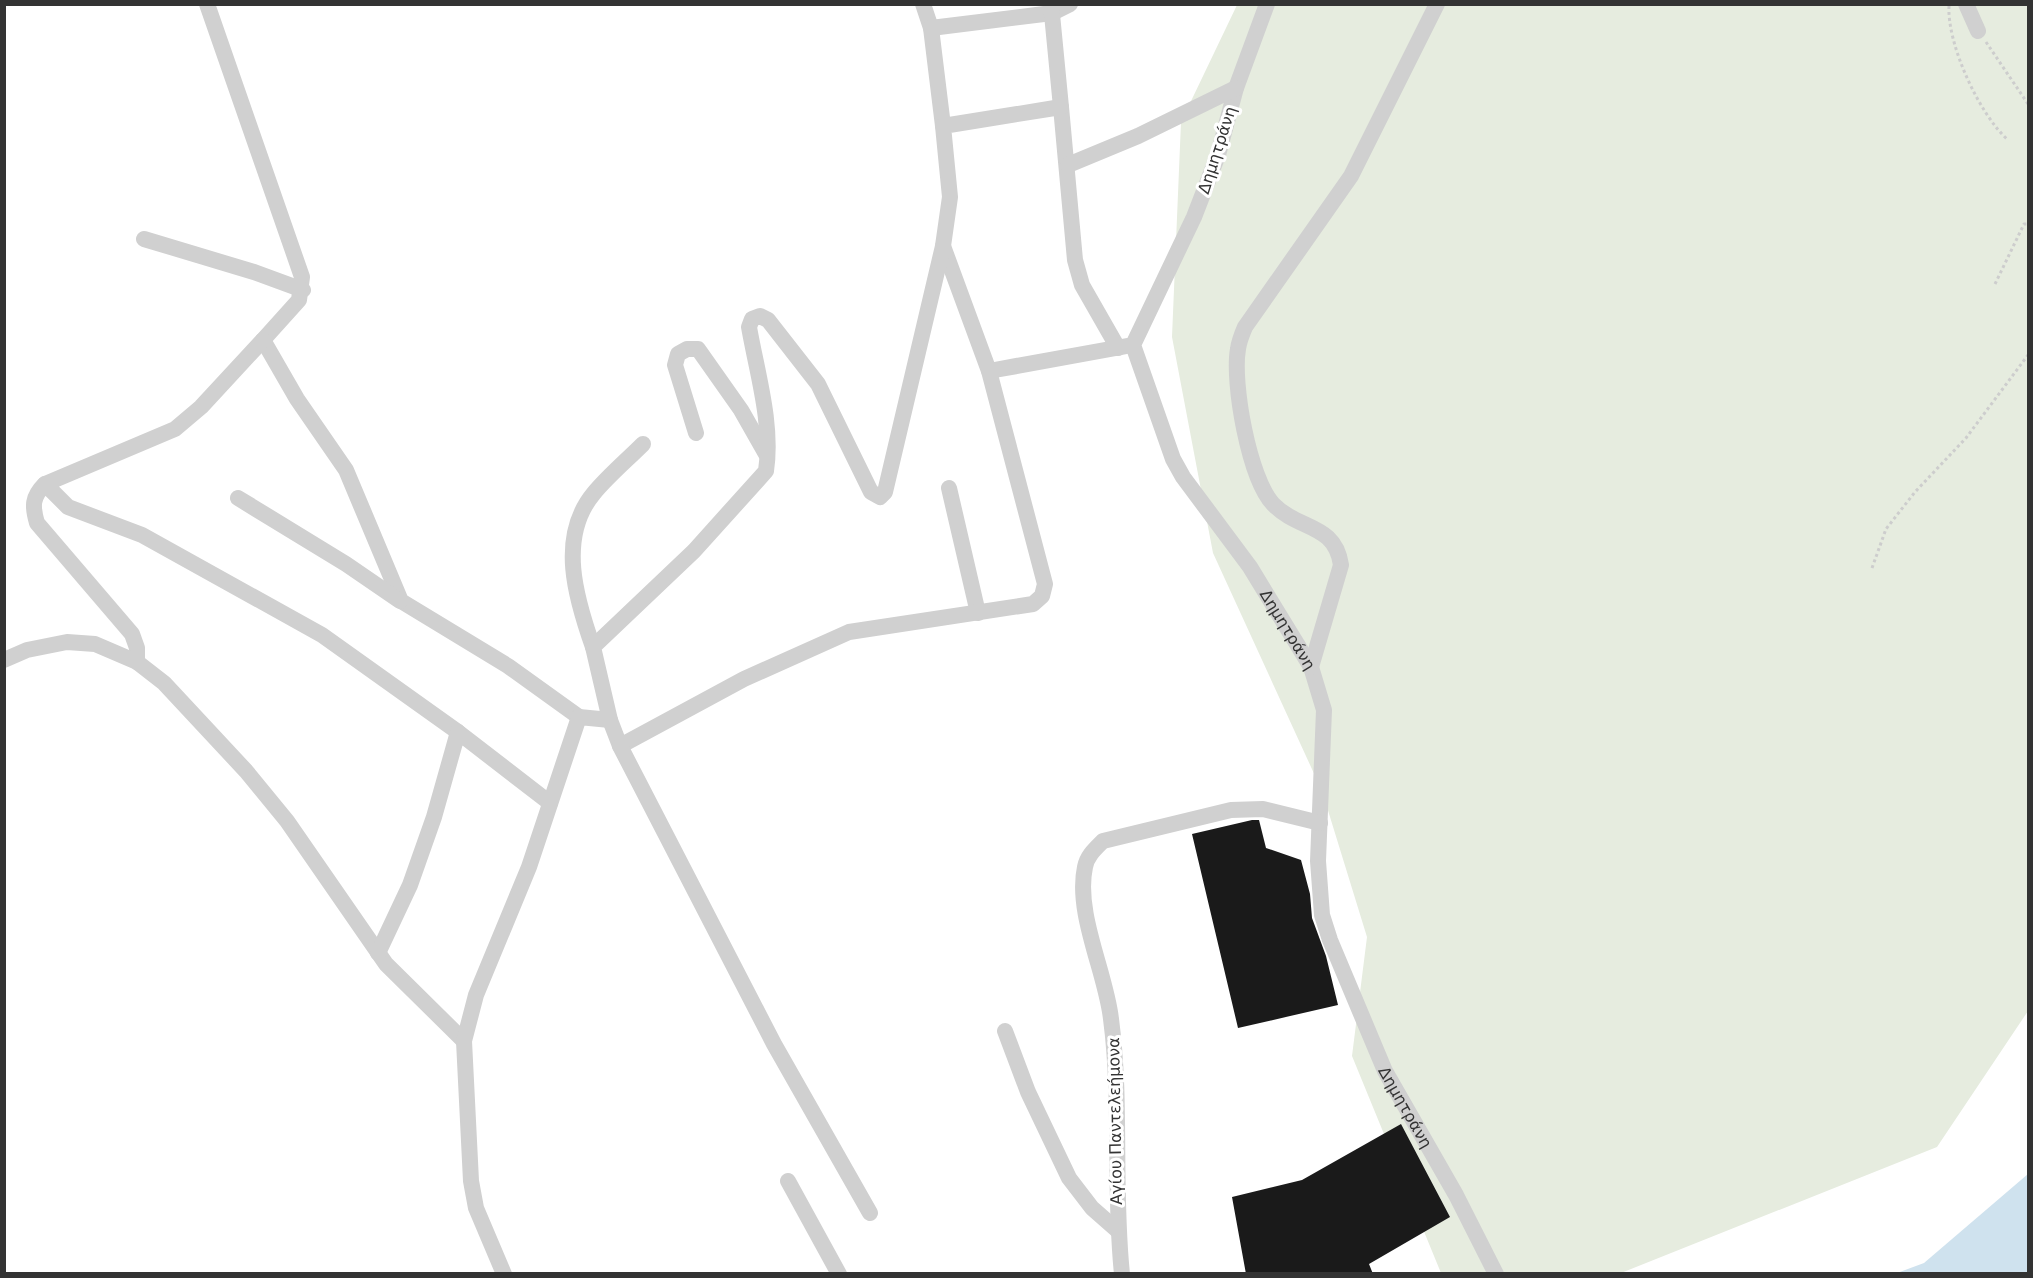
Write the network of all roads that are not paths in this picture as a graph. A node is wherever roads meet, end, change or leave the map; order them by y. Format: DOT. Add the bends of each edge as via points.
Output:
graph roads {
  1 [pos="207,4"];
  2 [pos="923,4"];
  3 [pos="1070,4"];
  4 [pos="1267,4"];
  5 [pos="1437,4"];
  6 [pos="1966,4"];
  7 [pos="1051,9"];
  8 [pos="931,28"];
  9 [pos="1978,31"];
  10 [pos="1236,88"];
  11 [pos="1061,107"];
  12 [pos="943,126"];
  13 [pos="1068,165"];
  14 [pos="144,239"];
  15 [pos="943,246"];
  16 [pos="303,290"];
  17 [pos="263,340"];
  18 [pos="1126,347"];
  19 [pos="989,371"];
  20 [pos="696,433"];
  21 [pos="643,444"];
  22 [pos="768,457"];
  23 [pos="45,484"];
  24 [pos="949,488"];
  25 [pos="238,498"];
  26 [pos="400,602"];
  27 [pos="978,613"];
  28 [pos="593,647"];
  29 [pos="4,660"];
  30 [pos="137,662"];
  31 [pos="1311,667"];
  32 [pos="579,717"];
  33 [pos="610,720"];
  34 [pos="458,732"];
  35 [pos="620,746"];
  36 [pos="550,803"];
  37 [pos="1320,823"];
  38 [pos="378,954"];
  39 [pos="1005,1031"];
  40 [pos="464,1041"];
  41 [pos="788,1181"];
  42 [pos="870,1213"];
  43 [pos="1117,1230"];
  44 [pos="504,1274"];
  45 [pos="839,1274"];
  46 [pos="1122,1274"];
  47 [pos="1496,1274"];
  1 -- 16 [label="street" via="302,277"];
  2 -- 8 [label="street"];
  3 -- 7 [label="street"];
  4 -- 10 [label="street, Δημητράνη"];
  5 -- 31 [label="street" via="1352,177 1245,327 1238,350 1241,409 1251,463 1260,483 1273,504 1334,540 1339,552 1341,565"];
  6 -- 9 [label="street"];
  7 -- 8 [label="street"];
  7 -- 11 [label="street"];
  8 -- 12 [label="street"];
  10 -- 13 [label="street"];
  10 -- 18 [label="street, Δημητράνη" via="1218,155 1194,217"];
  11 -- 12 [label="street"];
  11 -- 13 [label="street"];
  12 -- 15 [label="street" via="950,197"];
  13 -- 18 [label="street" via="1075,260 1082,285"];
  14 -- 16 [label="street"];
  15 -- 19 [label="street"];
  15 -- 22 [label="street" via="885,492 880,497 871,492 818,384 768,320 760,316 749,327"];
  16 -- 17 [label="street" via="299,300"];
  17 -- 23 [label="street" via="201,407 175,429"];
  17 -- 26 [label="street" via="297,399 346,470"];
  18 -- 19 [label="street"];
  18 -- 31 [label="street, Δημητράνη" via="1183,477 1250,567"];
  19 -- 27 [label="street" via="1045,584 1042,596 1033,604"];
  20 -- 22 [label="street" via="675,365 678,354 687,349 698,349"];
  21 -- 28 [label="street" via="592,494 574,531 572,569"];
  22 -- 28 [label="street" via="759,482"];
  23 -- 30 [label="street" via="36,493 32,507 36,522 132,634"];
  23 -- 34 [label="street" via="68,507 142,535 322,635"];
  24 -- 27 [label="street"];
  25 -- 26 [label="street"];
  26 -- 32 [label="street" via="508,666"];
  27 -- 35 [label="street" via="849,632 744,679"];
  28 -- 33 [label="street"];
  29 -- 30 [label="street" via="27,650 67,642 95,644"];
  30 -- 38 [label="street" via="164,682 246,771 287,821"];
  31 -- 37 [label="street, Δημητράνη" via="1324,711"];
  32 -- 33 [label="street"];
  32 -- 36 [label="street"];
  33 -- 35 [label="street"];
  34 -- 36 [label="street"];
  34 -- 38 [label="street" via="410,885"];
  35 -- 42 [label="street" via="774,1044"];
  36 -- 40 [label="street" via="529,867 476,994"];
  37 -- 43 [label="street, Αγίου Παντελεήμονα" via="1263,809 1231,810 1103,841 1091,853 1085,867 1085,902 1090,938 1111,1016 1116,1067"];
  37 -- 47 [label="street, Δημητράνη" via="1322,915 1330,940 1385,1071"];
  38 -- 40 [label="street"];
  39 -- 43 [label="street" via="1028,1092 1069,1178 1092,1208"];
  40 -- 44 [label="street" via="471,1181 477,1208"];
  41 -- 45 [label="street"];
  43 -- 46 [label="street, Αγίου Παντελεήμονα"];
}
